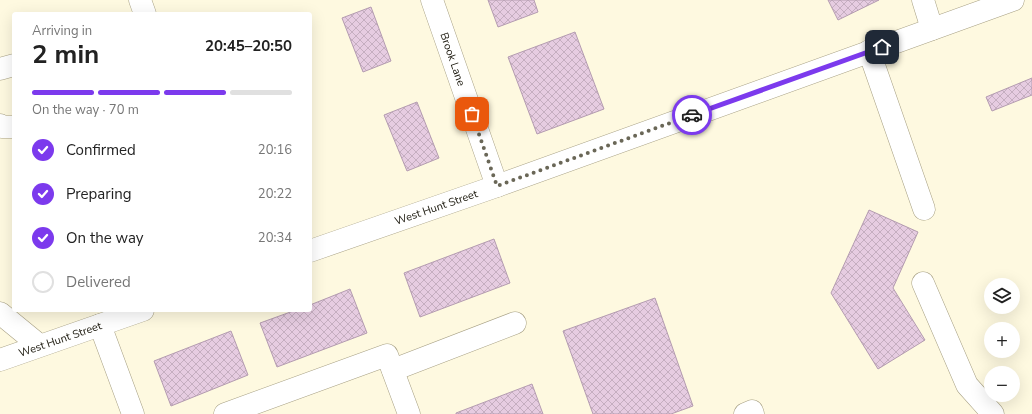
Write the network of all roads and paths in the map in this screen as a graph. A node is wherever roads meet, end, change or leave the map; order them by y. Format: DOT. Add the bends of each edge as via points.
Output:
graph roads {
  1 [pos="140,0"];
  2 [pos="432,0"];
  3 [pos="923,0"];
  4 [pos="1013,0"];
  5 [pos="144,12"];
  6 [pos="932,29"];
  7 [pos="869,51"];
  8 [pos="12,66"];
  9 [pos="0,69"];
  10 [pos="0,125"];
  11 [pos="12,127"];
  12 [pos="497,186"];
  13 [pos="924,209"];
  14 [pos="312,250"];
  15 [pos="923,283"];
  16 [pos="137,312"];
  17 [pos="0,313"];
  18 [pos="515,323"];
  19 [pos="100,325"];
  20 [pos="39,346"];
  21 [pos="0,360"];
  22 [pos="393,370"];
  23 [pos="133,414"];
  24 [pos="225,414"];
  25 [pos="409,414"];
  26 [pos="745,414"];
  27 [pos="753,414"];
  28 [pos="993,414"];
  1 -- 5 [label="street"];
  2 -- 12 [label="street, Brook Lane"];
  3 -- 6 [label="street"];
  4 -- 6 [label="street, West Hunt Street"];
  6 -- 7 [label="street, West Hunt Street"];
  7 -- 12 [label="street, West Hunt Street"];
  7 -- 13 [label="street"];
  8 -- 9 [label="street"];
  10 -- 11 [label="street"];
  12 -- 14 [label="street, West Hunt Street"];
  15 -- 28 [label="street" via="967,386"];
  16 -- 19 [label="street, West Hunt Street"];
  17 -- 20 [label="street"];
  18 -- 22 [label="street"];
  19 -- 20 [label="street, West Hunt Street"];
  19 -- 23 [label="street"];
  20 -- 21 [label="street, West Hunt Street"];
  22 -- 24 [label="street" via="387,355"];
  22 -- 25 [label="street"];
  26 -- 27 [label="street"];
}
